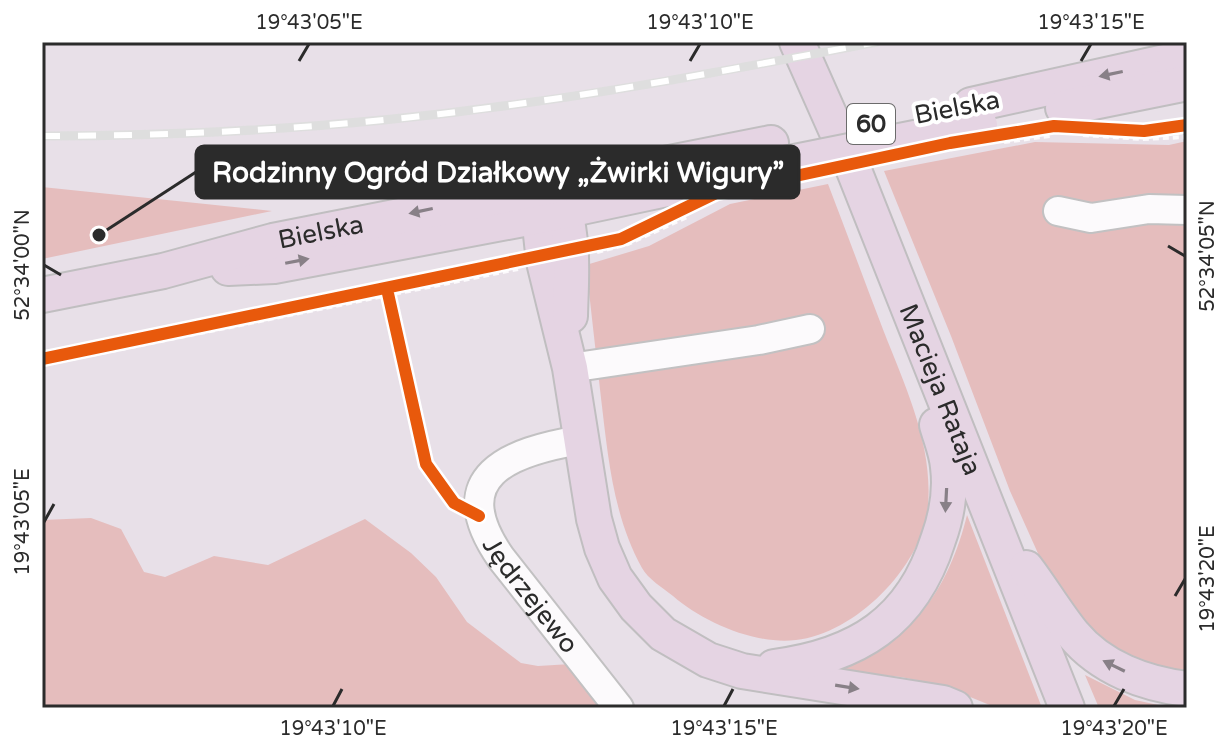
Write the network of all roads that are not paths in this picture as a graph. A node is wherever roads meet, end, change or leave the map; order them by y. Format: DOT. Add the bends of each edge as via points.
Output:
graph roads {
  1 [pos="797,42"];
  2 [pos="1187,57"];
  3 [pos="1187,83"];
  4 [pos="986,127"];
  5 [pos="552,203"];
  6 [pos="1187,210"];
  7 [pos="1058,211"];
  8 [pos="900,288"];
  9 [pos="42,295"];
  10 [pos="810,329"];
  11 [pos="570,368"];
  12 [pos="580,440"];
  13 [pos="998,529"];
  14 [pos="742,671"];
  15 [pos="1187,689"];
  16 [pos="619,708"];
  17 [pos="955,708"];
  18 [pos="1067,708"];
  1 -- 8 [label="main road, Macieja Rataja"];
  2 -- 4 [label="main road, Bielska / 60, one-way"];
  3 -- 4 [label="main road, Bielska / 60"];
  4 -- 5 [label="main road, Bielska / 60, bridge" via="773,154"];
  5 -- 9 [label="main road, Bielska / 60" via="274,266 163,271"];
  5 -- 11 [label="main road"];
  6 -- 7 [label="street" via="1149,209 1091,218"];
  8 -- 13 [label="main road, Macieja Rataja"];
  8 -- 14 [label="main road, one-way" via="948,467 946,518 924,577 905,605 861,641 811,662"];
  10 -- 11 [label="street"];
  11 -- 12 [label="main road"];
  12 -- 14 [label="main road" via="594,519 615,578 663,634 708,660"];
  12 -- 16 [label="street, Jędrzejewo" via="499,465 481,494 479,516 501,558"];
  15 -- 13 [label="main road, one-way" via="1155,685 1103,661 1073,635"];
  13 -- 18 [label="main road, Macieja Rataja"];
  14 -- 17 [label="main road, one-way"];
}
